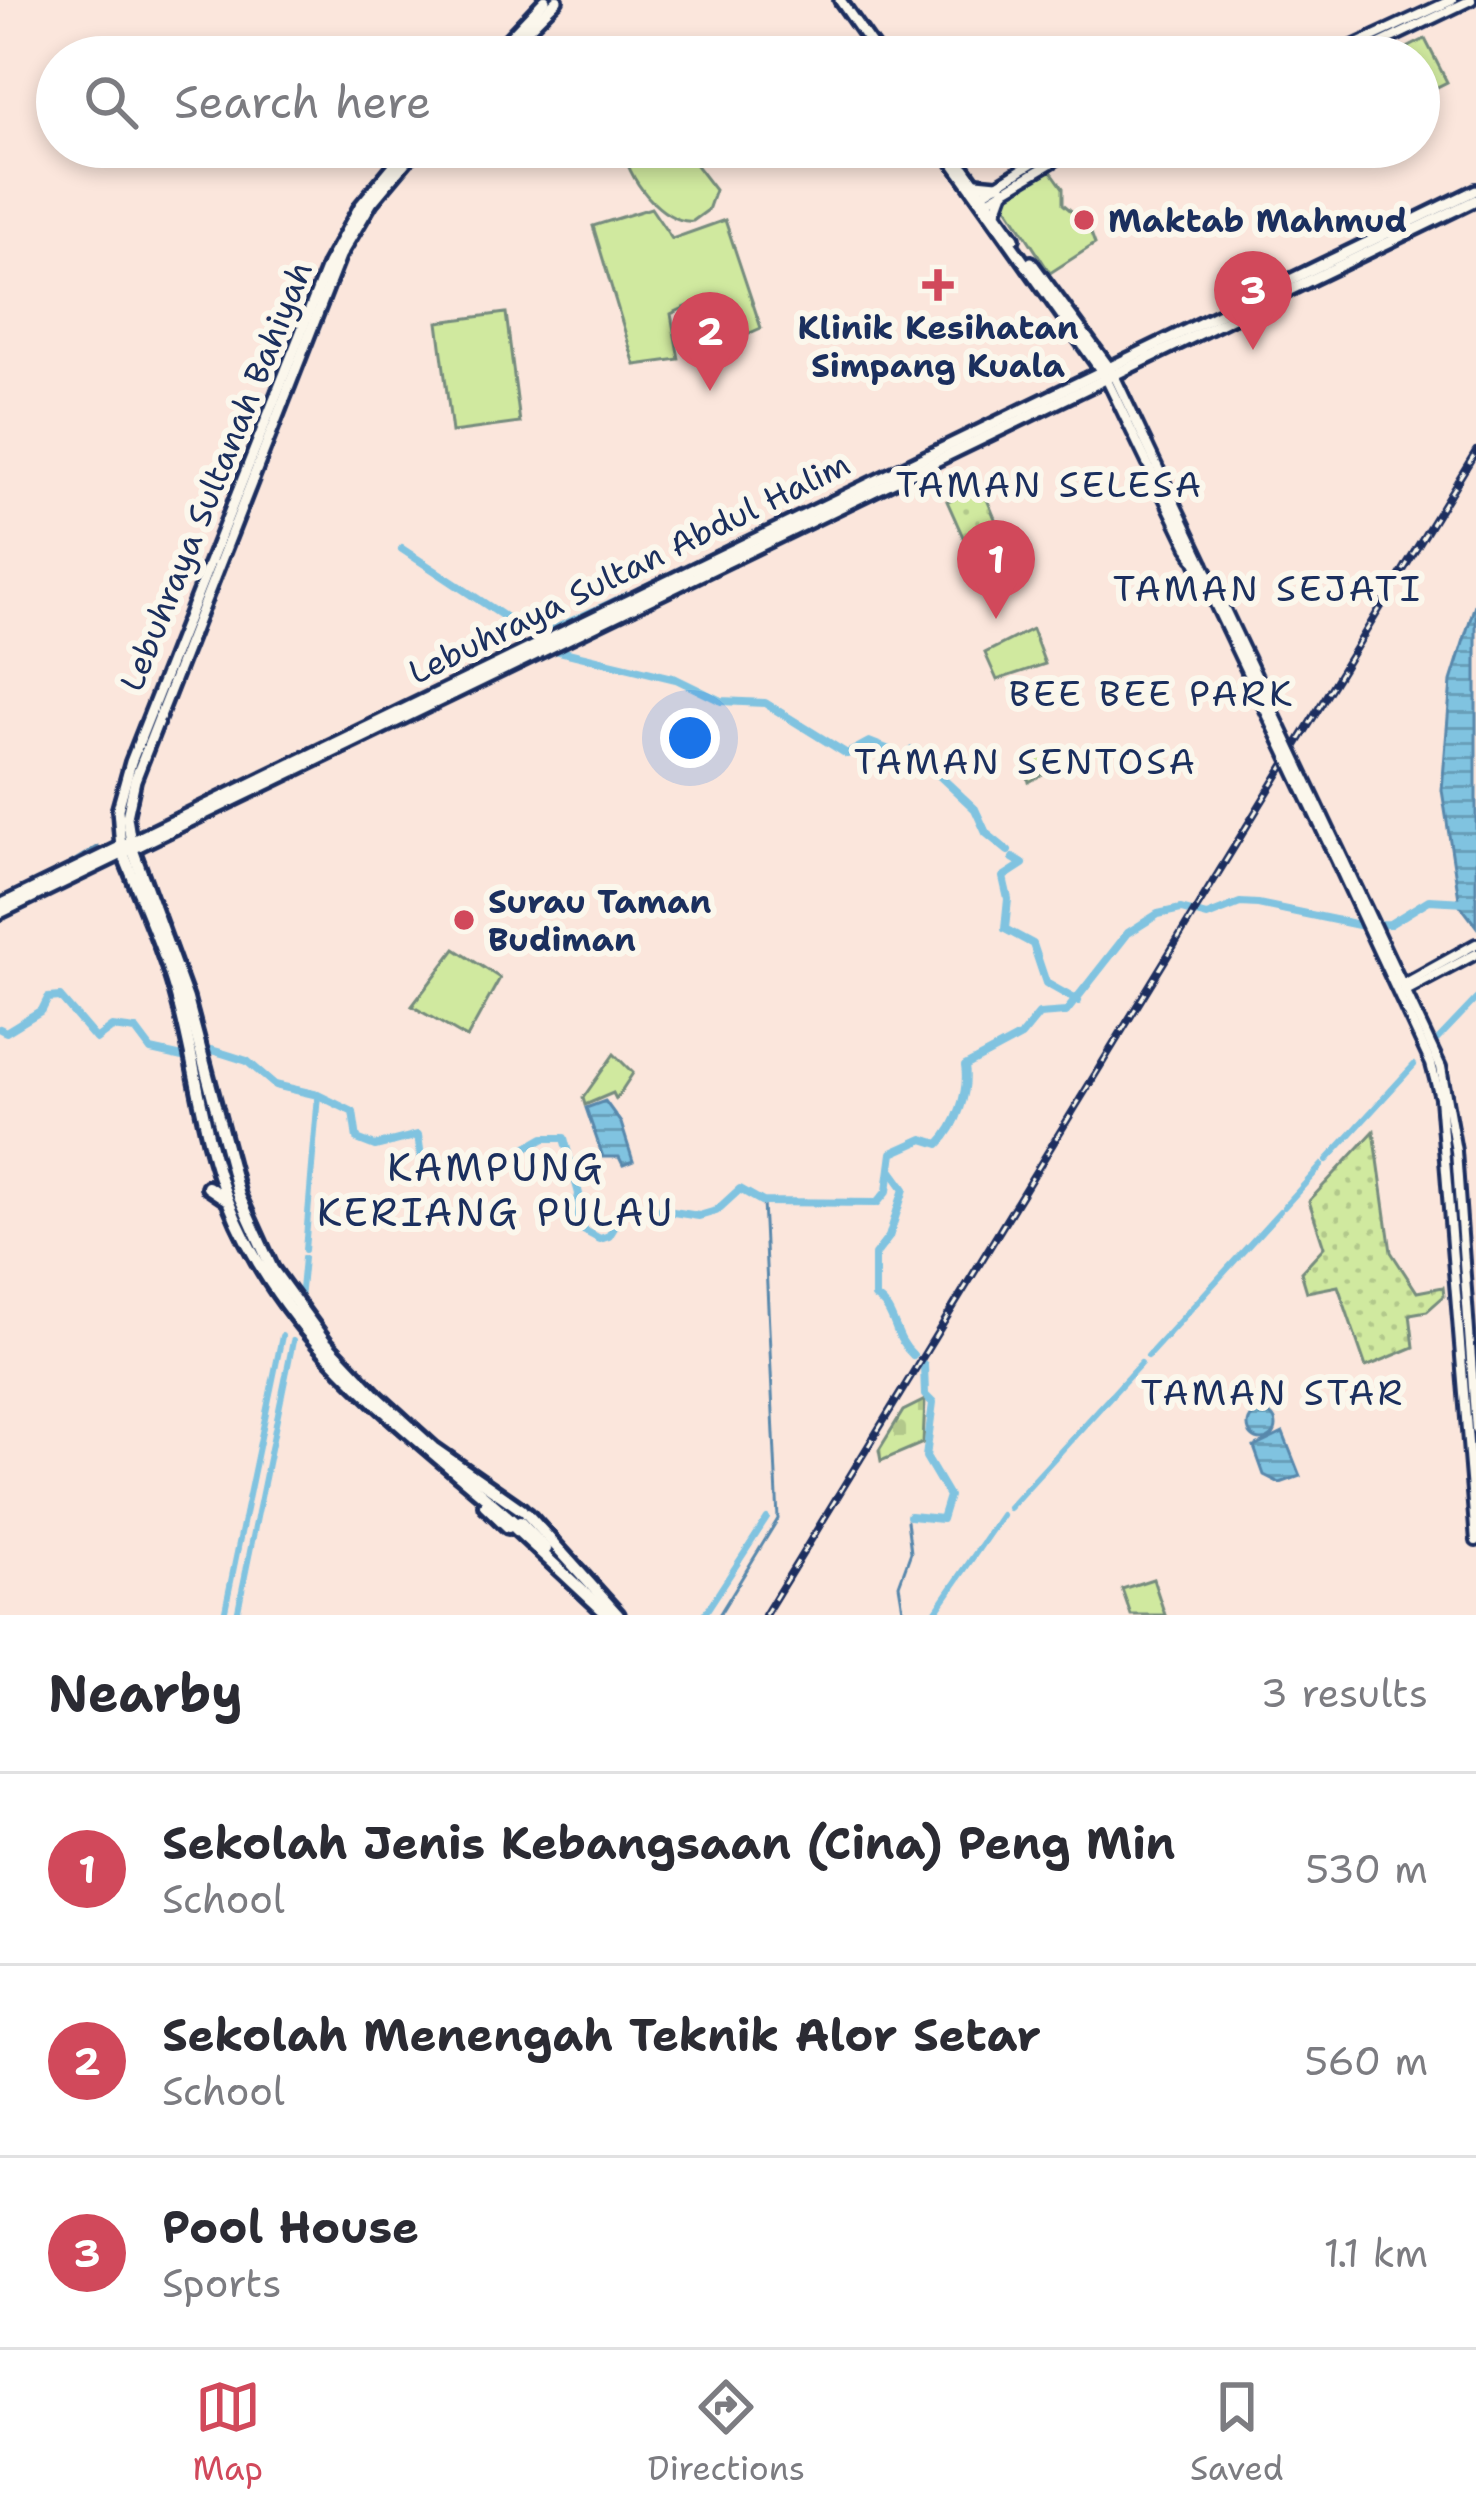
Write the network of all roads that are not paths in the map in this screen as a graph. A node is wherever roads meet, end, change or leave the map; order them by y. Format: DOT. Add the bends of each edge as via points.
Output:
graph roads {
  1 [pos="545,0"];
  2 [pos="556,0"];
  3 [pos="843,0"];
  4 [pos="1452,0"];
  5 [pos="1472,0"];
  6 [pos="511,36"];
  7 [pos="521,36"];
  8 [pos="868,36"];
  9 [pos="1374,36"];
  10 [pos="1396,36"];
  11 [pos="392,168"];
  12 [pos="400,168"];
  13 [pos="961,168"];
  14 [pos="1028,168"];
  15 [pos="1037,168"];
  16 [pos="971,182"];
  17 [pos="1000,187"];
  18 [pos="1476,190"];
  19 [pos="983,199"];
  20 [pos="1476,200"];
  21 [pos="997,213"];
  22 [pos="1015,250"];
  23 [pos="303,339"];
  24 [pos="1095,356"];
  25 [pos="1113,369"];
  26 [pos="1089,381"];
  27 [pos="1117,387"];
  28 [pos="845,503"];
  29 [pos="834,524"];
  30 [pos="559,635"];
  31 [pos="535,646"];
  32 [pos="123,824"];
  33 [pos="143,832"];
  34 [pos="126,846"];
  35 [pos="100,853"];
  36 [pos="0,909"];
  37 [pos="1374,931"];
  38 [pos="1476,944"];
  39 [pos="1469,955"];
  40 [pos="1394,963"];
  41 [pos="1418,980"];
  42 [pos="1404,991"];
  43 [pos="198,1066"];
  44 [pos="214,1160"];
  45 [pos="228,1202"];
  46 [pos="1458,1246"];
  47 [pos="1476,1429"];
  48 [pos="470,1480"];
  49 [pos="517,1521"];
  50 [pos="1476,1541"];
  51 [pos="609,1615"];
  52 [pos="618,1615"];
  1 -- 6 [label="main road"];
  2 -- 7 [label="main road"];
  3 -- 8 [label="main road"];
  4 -- 9 [label="main road"];
  5 -- 10 [label="main road"];
  11 -- 23 [label="main road, Lebuhraya Sultanah Bahiyah" via="351,219"];
  12 -- 23 [label="main road, Lebuhraya Sultanah Bahiyah" via="346,244"];
  13 -- 16 [label="main road"];
  14 -- 17 [label="main road"];
  15 -- 17 [label="main road"];
  16 -- 17 [label="main road"];
  16 -- 19 [label="main road"];
  16 -- 22 [label="main road"];
  17 -- 19 [label="main road"];
  17 -- 21 [label="main road"];
  18 -- 25 [label="main road, Lebuhraya Sultan Abdul Halim"];
  19 -- 21 [label="main road"];
  19 -- 22 [label="main road"];
  20 -- 25 [label="main road, Lebuhraya Sultan Abdul Halim"];
  21 -- 24 [label="main road"];
  22 -- 24 [label="main road"];
  23 -- 32 [label="main road, Lebuhraya Sultanah Bahiyah"];
  23 -- 32 [label="main road, Lebuhraya Sultanah Bahiyah" via="131,762"];
  24 -- 25 [label="main road"];
  24 -- 25 [label="main road"];
  24 -- 26 [label="main road"];
  25 -- 26 [label="main road, Lebuhraya Sultan Abdul Halim"];
  25 -- 27 [label="main road"];
  25 -- 27 [label="main road"];
  26 -- 27 [label="main road"];
  26 -- 28 [label="main road, Lebuhraya Sultan Abdul Halim"];
  26 -- 30 [label="main road, Lebuhraya Sultan Abdul Halim"];
  27 -- 37 [label="main road, bridge"];
  28 -- 29 [label="main road"];
  28 -- 30 [label="main road, Lebuhraya Sultan Abdul Halim"];
  30 -- 31 [label="main road, Lebuhraya Sultan Abdul Halim"];
  31 -- 33 [label="main road, Lebuhraya Sultan Abdul Halim"];
  31 -- 34 [label="main road, Lebuhraya Sultan Abdul Halim"];
  32 -- 33 [label="main road"];
  32 -- 34 [label="main road, Lebuhraya Sultanah Bahiyah"];
  32 -- 35 [label="main road"];
  33 -- 34 [label="main road, Lebuhraya Sultan Abdul Halim"];
  34 -- 35 [label="main road"];
  34 -- 36 [label="main road"];
  34 -- 43 [label="highway"];
  35 -- 36 [label="main road"];
  37 -- 40 [label="main road"];
  37 -- 42 [label="main road"];
  38 -- 39 [label="main road"];
  39 -- 41 [label="main road"];
  40 -- 41 [label="main road"];
  40 -- 42 [label="main road"];
  41 -- 42 [label="main road"];
  42 -- 46 [label="main road" via="1440,1098"];
  43 -- 44 [label="highway"];
  43 -- 48 [label="highway" via="256,1238 290,1297 340,1360"];
  44 -- 45 [label="highway"];
  44 -- 45 [label="highway" via="208,1184"];
  45 -- 48 [label="highway" via="265,1274 319,1347 371,1403"];
  46 -- 47 [label="main road"];
  46 -- 50 [label="main road"];
  48 -- 49 [label="highway"];
  49 -- 51 [label="highway"];
  49 -- 52 [label="highway" via="564,1553"];
}
